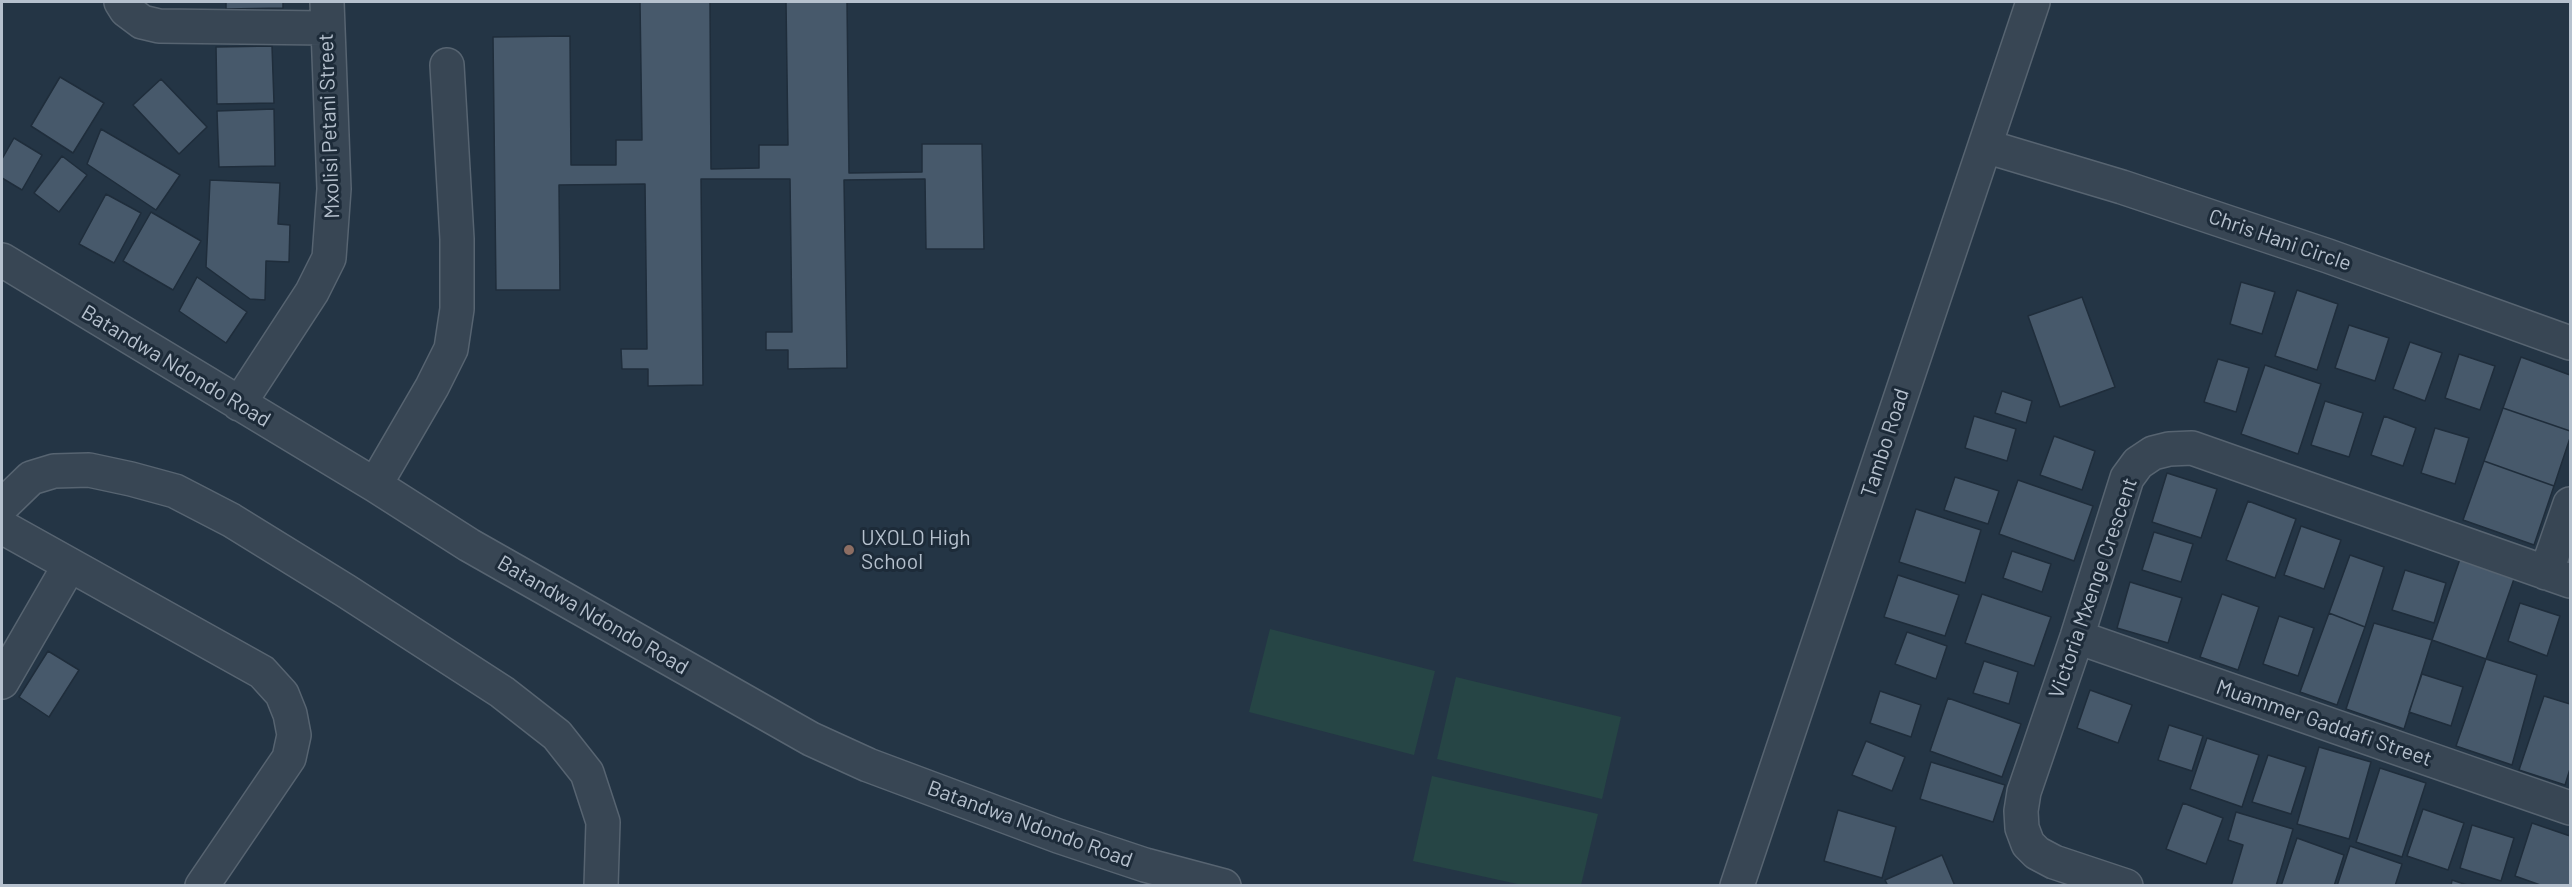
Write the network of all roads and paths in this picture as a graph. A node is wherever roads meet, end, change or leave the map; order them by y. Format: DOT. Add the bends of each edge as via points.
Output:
graph roads {
  1 [pos="121,2"];
  2 [pos="2034,2"];
  3 [pos="326,15"];
  4 [pos="447,65"];
  5 [pos="1986,146"];
  6 [pos="2,260"];
  7 [pos="2571,343"];
  8 [pos="238,404"];
  9 [pos="375,485"];
  10 [pos="2571,504"];
  11 [pos="2,506"];
  12 [pos="2,527"];
  13 [pos="69,566"];
  14 [pos="2558,577"];
  15 [pos="2077,638"];
  16 [pos="2,682"];
  17 [pos="2571,808"];
  18 [pos="1187,882"];
  19 [pos="202,885"];
  20 [pos="601,885"];
  21 [pos="1224,885"];
  22 [pos="1737,885"];
  23 [pos="2126,885"];
  1 -- 3 [label="street" via="142,22 159,26"];
  2 -- 5 [label="street, Tambo Road"];
  3 -- 8 [label="street, Mxolisi Petani Street" via="334,189 329,258 312,292"];
  4 -- 9 [label="street" via="457,239 457,309 451,349"];
  5 -- 7 [label="street, Chris Hani Circle" via="2328,256"];
  5 -- 22 [label="street, Tambo Road"];
  6 -- 8 [label="street, Batandwa Ndondo Road"];
  8 -- 9 [label="street, Batandwa Ndondo Road"];
  9 -- 18 [label="street, Batandwa Ndondo Road" via="469,545 821,743 868,765"];
  10 -- 14 [label="street"];
  11 -- 20 [label="street" via="31,478 54,471 90,470 131,479 175,491 231,520 346,591 502,692 557,735 587,773 603,822"];
  12 -- 13 [label="street"];
  13 -- 16 [label="street"];
  13 -- 19 [label="street" via="262,672 282,694 294,735 289,758"];
  14 -- 15 [label="street, Victoria Mxenge Crescent" via="2192,448 2169,449 2153,453 2127,478"];
  15 -- 17 [label="street, Muammer Gaddafi Street"];
  15 -- 23 [label="street, Victoria Mxenge Crescent" via="2024,792 2022,828 2028,844 2037,853"];
  18 -- 21 [label="street, Batandwa Ndondo Road"];
}
